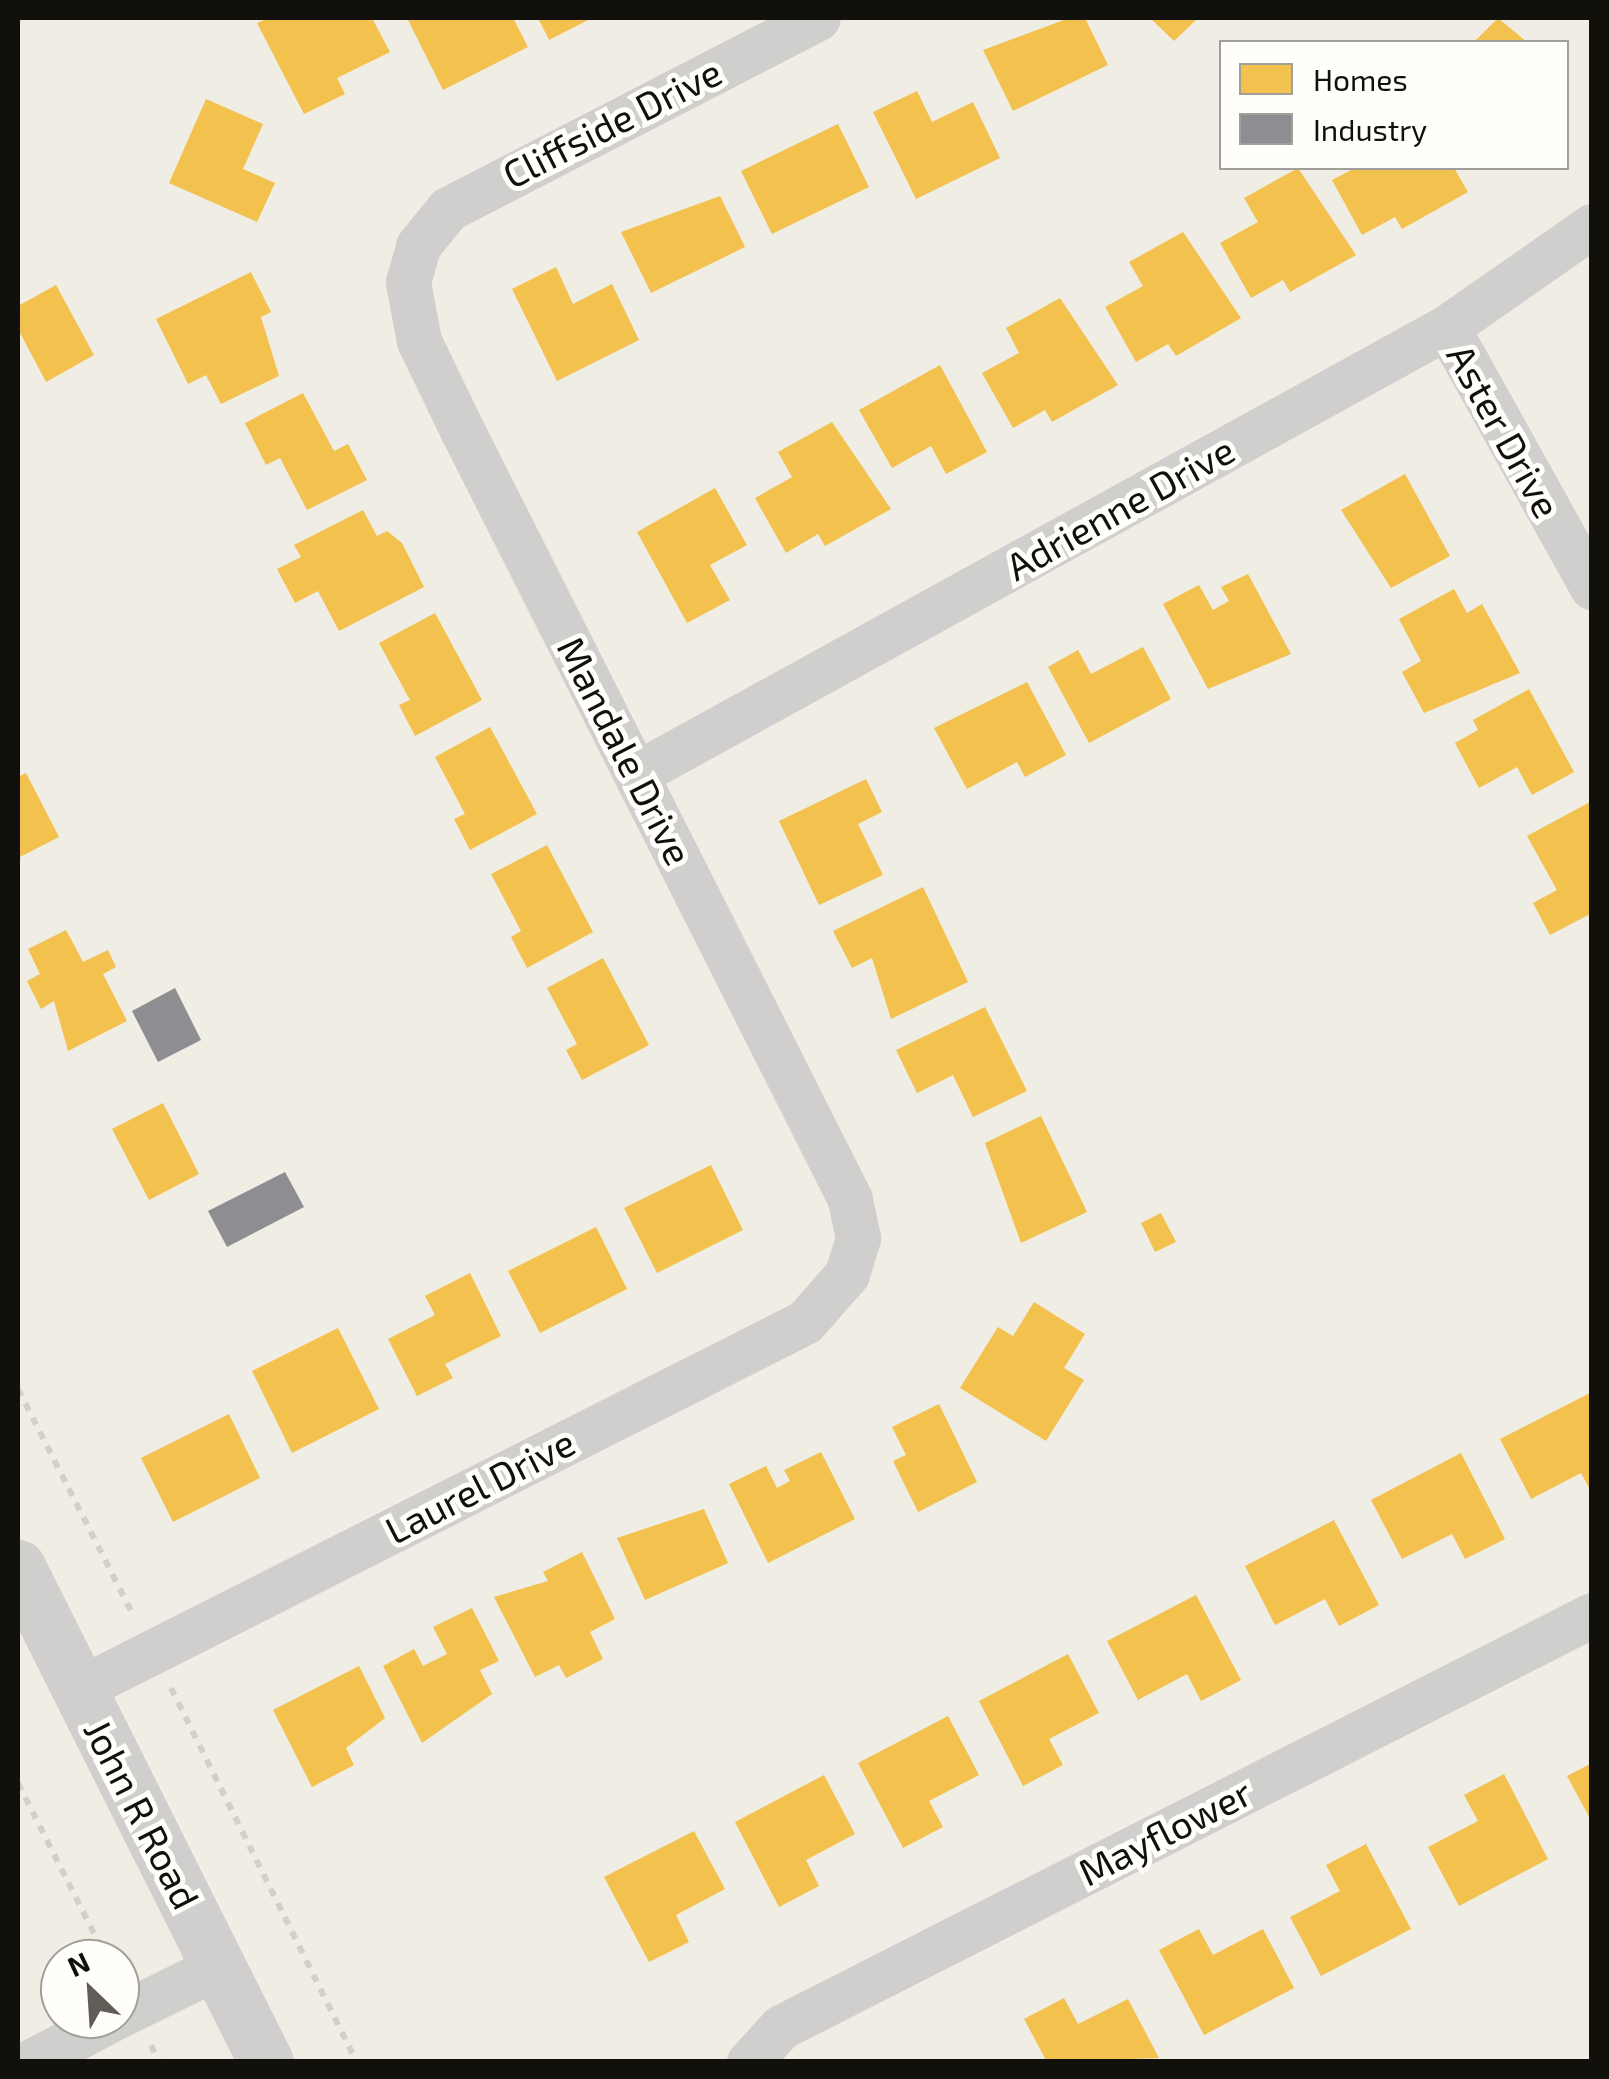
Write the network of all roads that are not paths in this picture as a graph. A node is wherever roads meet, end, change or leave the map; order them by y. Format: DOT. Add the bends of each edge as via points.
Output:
graph roads {
  1 [pos="818,18"];
  2 [pos="1592,226"];
  3 [pos="418,246"];
  4 [pos="1447,326"];
  5 [pos="1592,588"];
  6 [pos="636,774"];
  7 [pos="855,1254"];
  8 [pos="18,1568"];
  9 [pos="1592,1615"];
  10 [pos="79,1689"];
  11 [pos="218,1966"];
  12 [pos="140,2005"];
  13 [pos="74,2039"];
  14 [pos="30,2062"];
  15 [pos="266,2062"];
  16 [pos="749,2062"];
  1 -- 3 [label="street, Cliffside Drive" via="465,200"];
  2 -- 4 [label="street, Adrienne Drive"];
  3 -- 6 [label="street, Mandale Drive" via="408,282 419,341"];
  4 -- 5 [label="street, Aster Drive"];
  4 -- 6 [label="street, Adrienne Drive"];
  6 -- 7 [label="street, Mandale Drive" via="839,1174 857,1220"];
  7 -- 10 [label="street, Laurel Drive" via="840,1286 804,1322"];
  8 -- 10 [label="main road, John R Road"];
  9 -- 16 [label="street, Mayflower" via="781,2027"];
  10 -- 11 [label="main road, John R Road"];
  11 -- 12 [label="street"];
  11 -- 15 [label="main road, John R Road"];
  13 -- 14 [label="street"];
}
